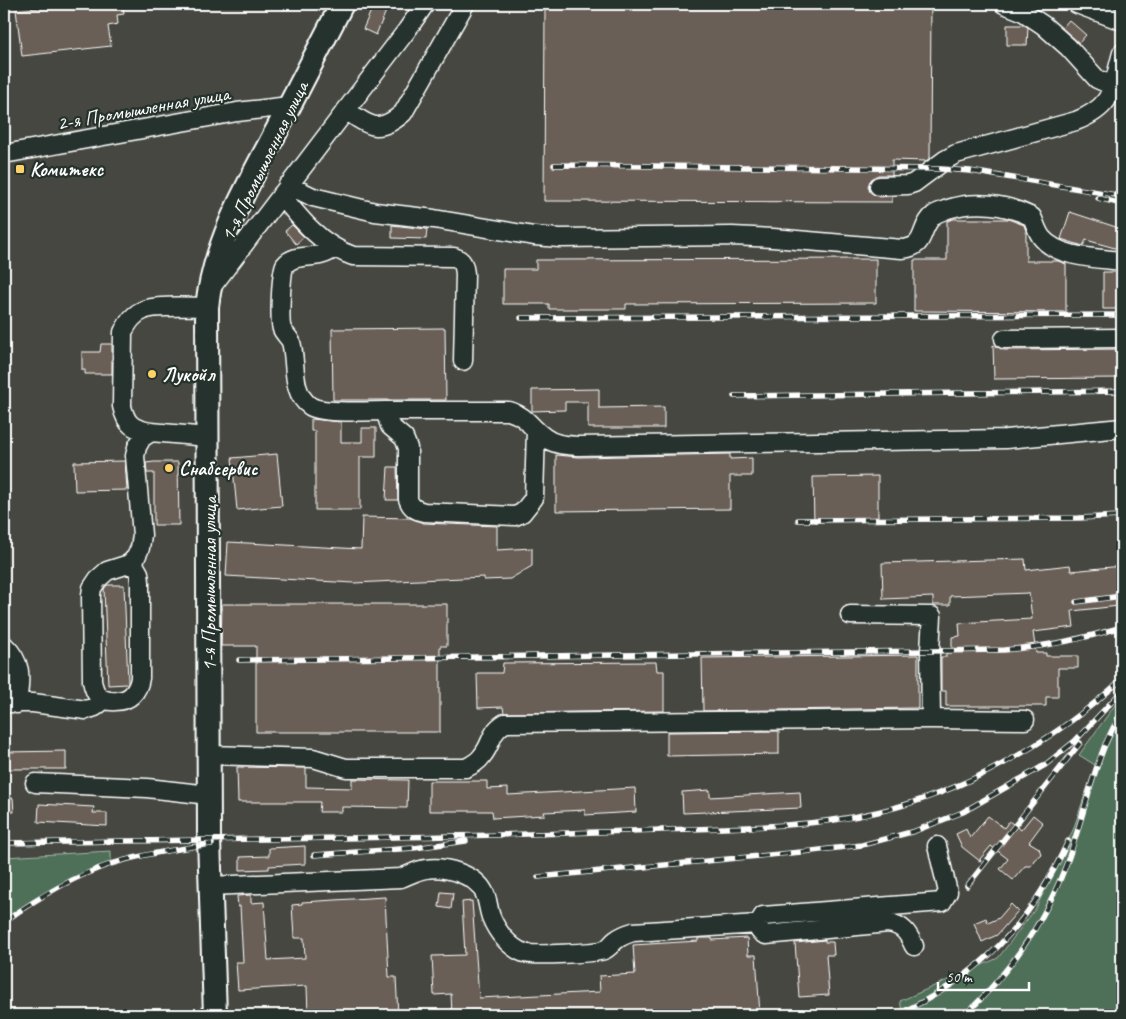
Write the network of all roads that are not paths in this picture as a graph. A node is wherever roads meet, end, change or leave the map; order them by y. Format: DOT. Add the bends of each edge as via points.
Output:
graph roads {
  1 [pos="342,4"];
  2 [pos="425,4"];
  3 [pos="464,4"];
  4 [pos="1004,4"];
  5 [pos="1078,4"];
  6 [pos="1122,21"];
  7 [pos="1122,53"];
  8 [pos="1114,97"];
  9 [pos="289,106"];
  10 [pos="346,110"];
  11 [pos="4,154"];
  12 [pos="879,186"];
  13 [pos="285,190"];
  14 [pos="334,248"];
  15 [pos="1122,261"];
  16 [pos="208,298"];
  17 [pos="1122,338"];
  18 [pos="1004,339"];
  19 [pos="463,361"];
  20 [pos="386,411"];
  21 [pos="1122,428"];
  22 [pos="536,430"];
  23 [pos="152,432"];
  24 [pos="208,437"];
  25 [pos="132,562"];
  26 [pos="850,615"];
  27 [pos="4,645"];
  28 [pos="104,700"];
  29 [pos="10,704"];
  30 [pos="931,719"];
  31 [pos="1025,720"];
  32 [pos="209,755"];
  33 [pos="35,783"];
  34 [pos="209,795"];
  35 [pos="937,846"];
  36 [pos="210,886"];
  37 [pos="758,924"];
  38 [pos="914,946"];
  39 [pos="216,1015"];
  1 -- 9 [label="main road, 1-я Промышленная улица"];
  2 -- 10 [label="street"];
  3 -- 10 [label="street" via="398,118 382,127 372,127"];
  4 -- 8 [label="street" via="1043,25"];
  5 -- 6 [label="street"];
  7 -- 8 [label="street"];
  8 -- 12 [label="street" via="1076,121 956,154 908,185"];
  9 -- 11 [label="street, 2-я Промышленная улица" via="237,112"];
  9 -- 16 [label="main road, 1-я Промышленная улица" via="241,198 223,241"];
  10 -- 13 [label="street"];
  13 -- 14 [label="street" via="312,230"];
  13 -- 15 [label="street" via="375,212 534,236 732,236 902,249 916,245 935,213 959,206 987,204 1032,217 1041,236 1056,249"];
  13 -- 16 [label="street"];
  14 -- 19 [label="street" via="353,256 461,259 465,274"];
  14 -- 20 [label="street" via="322,256 291,261 282,274 282,329 290,340 298,386 304,401 318,410"];
  16 -- 23 [label="street" via="146,308 136,314 123,332 124,414 127,422 137,430"];
  16 -- 24 [label="main road, 1-я Промышленная улица"];
  17 -- 18 [label="street"];
  20 -- 22 [label="street" via="509,411 521,415"];
  20 -- 22 [label="street" via="390,426 404,438 408,448 408,500 416,510 424,512 515,516 522,513 534,498"];
  21 -- 22 [label="street" via="1006,439 579,446 554,443"];
  23 -- 24 [label="street"];
  23 -- 25 [label="street" via="142,438 135,456 142,535 140,548"];
  24 -- 32 [label="main road, 1-я Промышленная улица"];
  25 -- 28 [label="street" via="107,571 98,579 91,595 92,681 97,694"];
  25 -- 28 [label="street" via="140,582 138,688 131,697"];
  26 -- 30 [label="street" via="932,616"];
  27 -- 29 [label="street" via="14,655 20,678"];
  28 -- 29 [label="street" via="86,710 33,703"];
  30 -- 31 [label="street"];
  30 -- 32 [label="street" via="505,723 493,732 483,756 466,768 346,768 313,758"];
  32 -- 34 [label="main road, 1-я Промышленная улица"];
  33 -- 34 [label="street" via="147,788"];
  34 -- 36 [label="main road, 1-я Промышленная улица"];
  35 -- 37 [label="street" via="948,892 942,902 763,916"];
  36 -- 37 [label="street" via="401,878 435,868 466,876 480,885 498,931 511,945 537,955 602,951 633,932"];
  36 -- 39 [label="main road, 1-я Промышленная улица"];
  37 -- 38 [label="street" via="758,930 766,935 896,924 904,928"];
}
